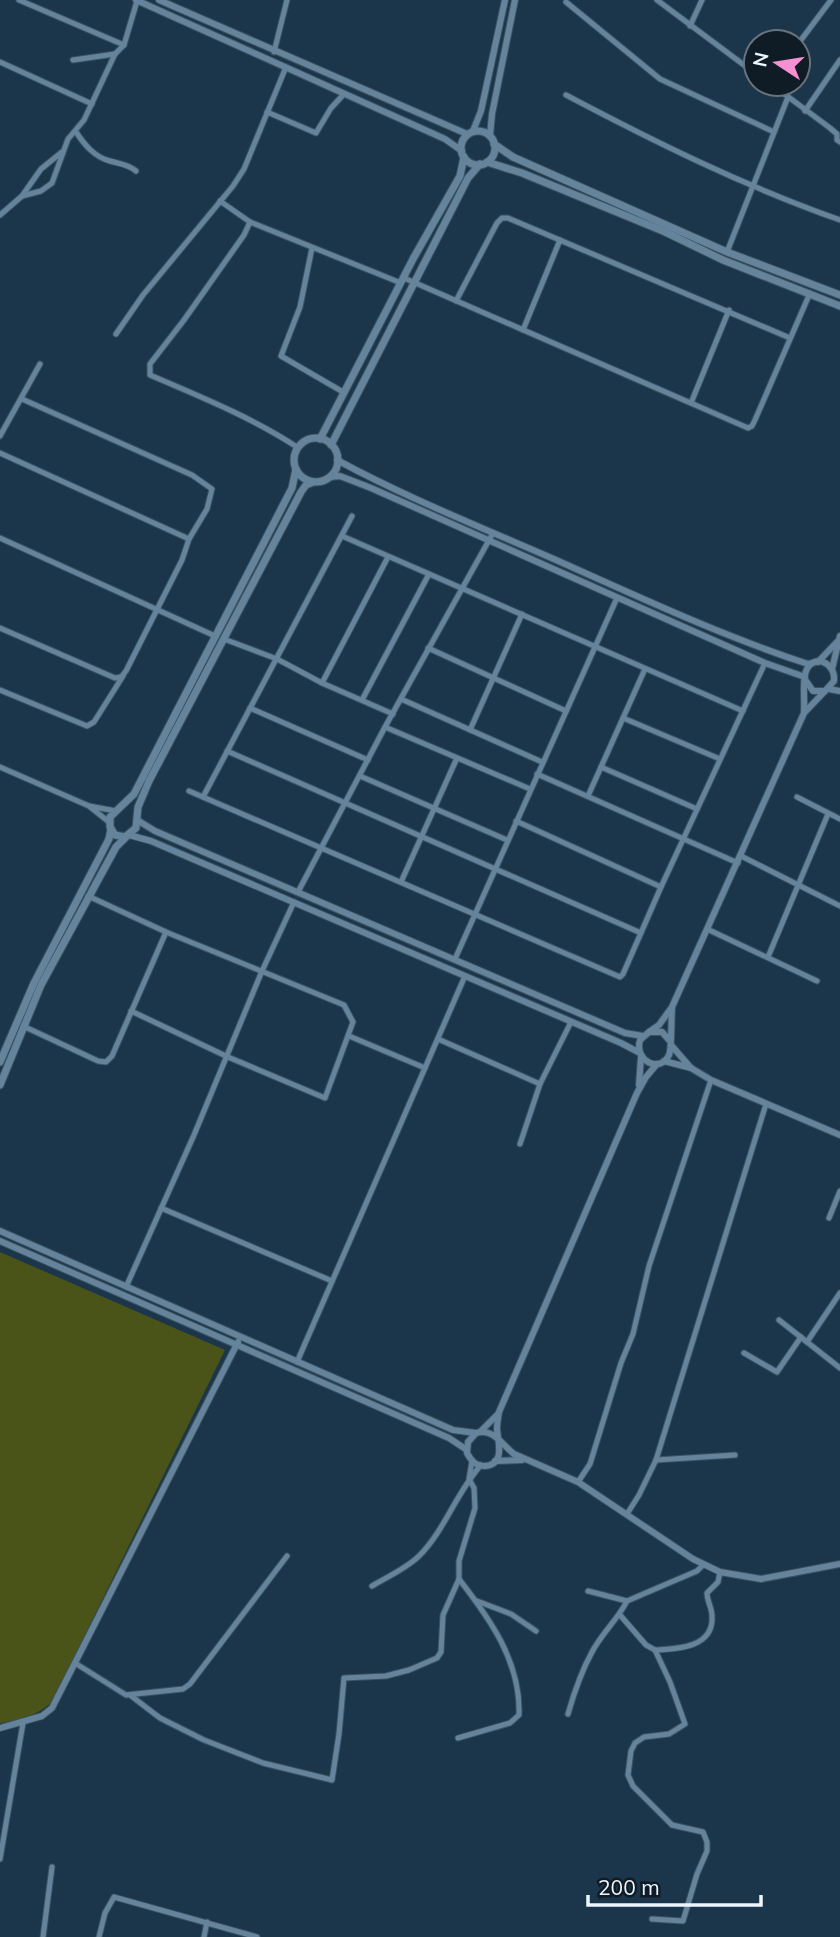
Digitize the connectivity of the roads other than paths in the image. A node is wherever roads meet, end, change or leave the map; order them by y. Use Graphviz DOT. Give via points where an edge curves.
graph roads {
  1 [pos="19,0"];
  2 [pos="136,0"];
  3 [pos="159,0"];
  4 [pos="287,0"];
  5 [pos="505,0"];
  6 [pos="515,0"];
  7 [pos="657,0"];
  8 [pos="702,0"];
  9 [pos="831,0"];
  10 [pos="566,2"];
  11 [pos="690,26"];
  12 [pos="810,28"];
  13 [pos="124,45"];
  14 [pos="274,52"];
  15 [pos="115,54"];
  16 [pos="73,60"];
  17 [pos="840,60"];
  18 [pos="0,62"];
  19 [pos="742,64"];
  20 [pos="286,67"];
  21 [pos="344,94"];
  22 [pos="566,95"];
  23 [pos="788,98"];
  24 [pos="789,98"];
  25 [pos="92,104"];
  26 [pos="805,111"];
  27 [pos="267,112"];
  28 [pos="76,132"];
  29 [pos="774,132"];
  30 [pos="470,133"];
  31 [pos="490,135"];
  32 [pos="840,142"];
  33 [pos="495,144"];
  34 [pos="62,152"];
  35 [pos="463,154"];
  36 [pos="484,163"];
  37 [pos="136,171"];
  38 [pos="752,187"];
  39 [pos="22,196"];
  40 [pos="220,201"];
  41 [pos="0,215"];
  42 [pos="840,220"];
  43 [pos="250,222"];
  44 [pos="560,240"];
  45 [pos="312,248"];
  46 [pos="727,252"];
  47 [pos="403,280"];
  48 [pos="414,283"];
  49 [pos="810,293"];
  50 [pos="840,295"];
  51 [pos="456,301"];
  52 [pos="840,306"];
  53 [pos="729,310"];
  54 [pos="523,330"];
  55 [pos="116,334"];
  56 [pos="790,338"];
  57 [pos="40,364"];
  58 [pos="342,392"];
  59 [pos="22,399"];
  60 [pos="691,403"];
  61 [pos="0,436"];
  62 [pos="320,439"];
  63 [pos="331,445"];
  64 [pos="297,447"];
  65 [pos="0,453"];
  66 [pos="337,460"];
  67 [pos="296,469"];
  68 [pos="330,477"];
  69 [pos="313,482"];
  70 [pos="352,516"];
  71 [pos="493,533"];
  72 [pos="342,536"];
  73 [pos="0,538"];
  74 [pos="189,540"];
  75 [pos="488,541"];
  76 [pos="388,557"];
  77 [pos="429,574"];
  78 [pos="461,588"];
  79 [pos="617,598"];
  80 [pos="157,608"];
  81 [pos="522,614"];
  82 [pos="0,628"];
  83 [pos="220,637"];
  84 [pos="839,638"];
  85 [pos="594,646"];
  86 [pos="428,648"];
  87 [pos="277,659"];
  88 [pos="765,663"];
  89 [pos="816,663"];
  90 [pos="645,669"];
  91 [pos="126,671"];
  92 [pos="836,673"];
  93 [pos="493,678"];
  94 [pos="805,679"];
  95 [pos="322,683"];
  96 [pos="0,690"];
  97 [pos="827,690"];
  98 [pos="840,691"];
  99 [pos="401,699"];
  100 [pos="362,700"];
  101 [pos="250,708"];
  102 [pos="566,711"];
  103 [pos="743,711"];
  104 [pos="804,713"];
  105 [pos="393,714"];
  106 [pos="623,718"];
  107 [pos="385,727"];
  108 [pos="470,730"];
  109 [pos="227,751"];
  110 [pos="457,758"];
  111 [pos="720,759"];
  112 [pos="368,760"];
  113 [pos="542,762"];
  114 [pos="601,766"];
  115 [pos="0,767"];
  116 [pos="537,774"];
  117 [pos="360,776"];
  118 [pos="530,789"];
  119 [pos="189,791"];
  120 [pos="588,796"];
  121 [pos="203,797"];
  122 [pos="797,797"];
  123 [pos="345,804"];
  124 [pos="89,806"];
  125 [pos="434,808"];
  126 [pos="697,809"];
  127 [pos="118,810"];
  128 [pos="828,814"];
  129 [pos="136,819"];
  130 [pos="840,819"];
  131 [pos="516,821"];
  132 [pos="110,826"];
  133 [pos="128,836"];
  134 [pos="421,837"];
  135 [pos="683,839"];
  136 [pos="508,840"];
  137 [pos="323,848"];
  138 [pos="739,859"];
  139 [pos="495,867"];
  140 [pos="401,882"];
  141 [pos="798,885"];
  142 [pos="661,887"];
  143 [pos="298,892"];
  144 [pos="88,896"];
  145 [pos="294,902"];
  146 [pos="840,906"];
  147 [pos="474,914"];
  148 [pos="707,929"];
  149 [pos="166,932"];
  150 [pos="641,933"];
  151 [pos="768,957"];
  152 [pos="455,959"];
  153 [pos="262,971"];
  154 [pos="465,976"];
  155 [pos="817,981"];
  156 [pos="672,1007"];
  157 [pos="131,1011"];
  158 [pos="570,1021"];
  159 [pos="23,1026"];
  160 [pos="646,1034"];
  161 [pos="349,1036"];
  162 [pos="438,1039"];
  163 [pos="671,1043"];
  164 [pos="640,1055"];
  165 [pos="228,1057"];
  166 [pos="0,1062"];
  167 [pos="660,1062"];
  168 [pos="425,1068"];
  169 [pos="691,1068"];
  170 [pos="711,1080"];
  171 [pos="540,1084"];
  172 [pos="0,1085"];
  173 [pos="637,1094"];
  174 [pos="766,1104"];
  175 [pos="840,1135"];
  176 [pos="520,1144"];
  177 [pos="840,1191"];
  178 [pos="161,1208"];
  179 [pos="829,1218"];
  180 [pos="0,1231"];
  181 [pos="0,1241"];
  182 [pos="332,1281"];
  183 [pos="126,1287"];
  184 [pos="840,1293"];
  185 [pos="779,1320"];
  186 [pos="241,1337"];
  187 [pos="801,1337"];
  188 [pos="807,1342"];
  189 [pos="237,1344"];
  190 [pos="744,1353"];
  191 [pos="297,1362"];
  192 [pos="840,1368"];
  193 [pos="499,1412"];
  194 [pos="478,1433"];
  195 [pos="500,1441"];
  196 [pos="467,1450"];
  197 [pos="735,1455"];
  198 [pos="656,1460"];
  199 [pos="472,1461"];
  200 [pos="495,1461"];
  201 [pos="531,1461"];
  202 [pos="481,1465"];
  203 [pos="469,1479"];
  204 [pos="578,1482"];
  205 [pos="627,1514"];
  206 [pos="288,1556"];
  207 [pos="840,1564"];
  208 [pos="703,1565"];
  209 [pos="720,1572"];
  210 [pos="459,1579"];
  211 [pos="372,1586"];
  212 [pos="588,1591"];
  213 [pos="475,1600"];
  214 [pos="627,1601"];
  215 [pos="620,1615"];
  216 [pos="536,1631"];
  217 [pos="655,1650"];
  218 [pos="75,1663"];
  219 [pos="130,1695"];
  220 [pos="568,1714"];
  221 [pos="23,1723"];
  222 [pos="0,1728"];
  223 [pos="458,1738"];
  224 [pos="0,1858"];
  225 [pos="52,1867"];
  226 [pos="652,1919"];
  227 [pos="207,1922"];
  228 [pos="43,1937"];
  229 [pos="99,1937"];
  230 [pos="204,1937"];
  231 [pos="257,1937"];
  1 -- 13 [label="street"];
  2 -- 13 [label="street"];
  2 -- 20 [label="street"];
  3 -- 14 [label="street"];
  4 -- 14 [label="street"];
  5 -- 30 [label="street" via="481,111"];
  6 -- 31 [label="street"];
  7 -- 11 [label="street"];
  8 -- 11 [label="street"];
  9 -- 12 [label="street"];
  10 -- 29 [label="street" via="660,79"];
  11 -- 19 [label="street"];
  13 -- 15 [label="street"];
  14 -- 30 [label="street"];
  15 -- 16 [label="street"];
  15 -- 25 [label="street"];
  17 -- 26 [label="street"];
  18 -- 25 [label="street"];
  20 -- 21 [label="street"];
  20 -- 27 [label="street"];
  21 -- 27 [label="street" via="316,134"];
  21 -- 35 [label="street" via="445,139"];
  22 -- 38 [label="street"];
  23 -- 29 [label="street"];
  24 -- 26 [label="street"];
  25 -- 28 [label="street"];
  26 -- 32 [label="street" via="837,134"];
  27 -- 40 [label="street" via="244,169"];
  28 -- 34 [label="street"];
  28 -- 37 [label="street" via="101,158"];
  29 -- 38 [label="street"];
  30 -- 31 [label="main road"];
  30 -- 35 [label="main road" via="462,142"];
  31 -- 33 [label="main road"];
  33 -- 36 [label="main road" via="494,154"];
  33 -- 46 [label="main road" via="513,157"];
  34 -- 39 [label="street" via="41,169"];
  34 -- 39 [label="street" via="52,183"];
  35 -- 36 [label="main road" via="471,163"];
  35 -- 47 [label="main road" via="460,176"];
  36 -- 48 [label="main road" via="468,178"];
  36 -- 49 [label="main road" via="522,173"];
  38 -- 42 [label="street"];
  38 -- 46 [label="street"];
  39 -- 41 [label="street"];
  40 -- 43 [label="street"];
  40 -- 55 [label="street"];
  43 -- 45 [label="street"];
  43 -- 64 [label="street" via="150,364 150,375 237,412"];
  44 -- 51 [label="street" via="502,218"];
  44 -- 53 [label="street"];
  44 -- 54 [label="street"];
  45 -- 47 [label="street"];
  45 -- 58 [label="street" via="300,307 281,356"];
  46 -- 50 [label="main road"];
  47 -- 48 [label="street"];
  47 -- 58 [label="main road"];
  48 -- 51 [label="street"];
  48 -- 63 [label="main road"];
  49 -- 52 [label="main road"];
  49 -- 56 [label="street"];
  51 -- 54 [label="street"];
  53 -- 56 [label="street"];
  53 -- 60 [label="street"];
  54 -- 60 [label="street"];
  56 -- 60 [label="street" via="752,426 741,426"];
  57 -- 59 [label="street"];
  58 -- 62 [label="main road"];
  59 -- 61 [label="street"];
  59 -- 74 [label="street" via="192,475 212,489 207,509"];
  62 -- 63 [label="main road"];
  62 -- 64 [label="main road"];
  63 -- 66 [label="main road"];
  64 -- 67 [label="main road"];
  65 -- 74 [label="street"];
  66 -- 68 [label="main road"];
  66 -- 71 [label="street"];
  67 -- 69 [label="main road"];
  67 -- 83 [label="main road" via="292,488"];
  68 -- 69 [label="main road"];
  68 -- 75 [label="street" via="340,476 371,488"];
  69 -- 83 [label="main road" via="301,492"];
  70 -- 72 [label="street"];
  71 -- 75 [label="street"];
  71 -- 89 [label="street" via="764,649"];
  72 -- 76 [label="street"];
  72 -- 87 [label="street"];
  73 -- 80 [label="street"];
  74 -- 80 [label="street"];
  75 -- 78 [label="street"];
  75 -- 79 [label="street"];
  76 -- 77 [label="street"];
  76 -- 95 [label="street"];
  77 -- 78 [label="street"];
  77 -- 100 [label="street"];
  78 -- 81 [label="street"];
  78 -- 86 [label="street"];
  79 -- 85 [label="street"];
  79 -- 88 [label="street"];
  80 -- 83 [label="street"];
  80 -- 91 [label="street"];
  81 -- 85 [label="street"];
  81 -- 93 [label="street"];
  82 -- 91 [label="street" via="115,678"];
  83 -- 87 [label="street"];
  83 -- 127 [label="main road" via="134,794"];
  83 -- 129 [label="main road" via="149,781"];
  84 -- 89 [label="street"];
  84 -- 92 [label="street"];
  85 -- 90 [label="street"];
  85 -- 102 [label="street"];
  86 -- 93 [label="street"];
  86 -- 99 [label="street"];
  87 -- 95 [label="street"];
  87 -- 101 [label="street"];
  88 -- 94 [label="street"];
  88 -- 103 [label="street"];
  89 -- 92 [label="street" via="826,663"];
  89 -- 94 [label="street" via="807,669"];
  90 -- 103 [label="street"];
  90 -- 106 [label="street"];
  91 -- 96 [label="street" via="87,726"];
  92 -- 97 [label="street"];
  93 -- 102 [label="street"];
  93 -- 108 [label="street"];
  94 -- 97 [label="street" via="813,691"];
  94 -- 104 [label="street"];
  95 -- 100 [label="street"];
  97 -- 98 [label="street"];
  97 -- 104 [label="street"];
  99 -- 105 [label="street"];
  99 -- 108 [label="street"];
  100 -- 105 [label="street"];
  101 -- 109 [label="street"];
  101 -- 112 [label="street"];
  102 -- 113 [label="street"];
  103 -- 111 [label="street"];
  104 -- 138 [label="street"];
  105 -- 107 [label="street"];
  106 -- 111 [label="street"];
  106 -- 114 [label="street"];
  107 -- 110 [label="street"];
  107 -- 112 [label="street"];
  108 -- 113 [label="street"];
  109 -- 121 [label="street"];
  109 -- 123 [label="street"];
  110 -- 118 [label="street"];
  110 -- 125 [label="street"];
  111 -- 126 [label="street"];
  112 -- 117 [label="street"];
  113 -- 116 [label="street"];
  114 -- 120 [label="street"];
  114 -- 126 [label="street"];
  115 -- 124 [label="street"];
  116 -- 118 [label="street"];
  116 -- 120 [label="street"];
  117 -- 123 [label="street"];
  117 -- 125 [label="street"];
  118 -- 131 [label="street"];
  119 -- 121 [label="street"];
  120 -- 135 [label="street"];
  121 -- 137 [label="street"];
  122 -- 128 [label="street"];
  123 -- 134 [label="street"];
  123 -- 137 [label="street"];
  124 -- 127 [label="street"];
  124 -- 132 [label="street"];
  125 -- 134 [label="street"];
  125 -- 136 [label="street"];
  126 -- 135 [label="street"];
  127 -- 129 [label="main road" via="129,810"];
  127 -- 132 [label="main road"];
  128 -- 130 [label="street"];
  128 -- 141 [label="street"];
  129 -- 133 [label="main road" via="136,828"];
  129 -- 143 [label="street"];
  131 -- 136 [label="street"];
  131 -- 142 [label="street"];
  132 -- 133 [label="main road" via="120,836"];
  132 -- 166 [label="main road" via="109,839 34,983"];
  133 -- 144 [label="main road" via="116,847"];
  133 -- 145 [label="street" via="151,841"];
  134 -- 139 [label="street"];
  134 -- 140 [label="street"];
  135 -- 138 [label="street"];
  135 -- 142 [label="street"];
  136 -- 139 [label="street"];
  137 -- 140 [label="street"];
  137 -- 143 [label="street"];
  138 -- 141 [label="street"];
  138 -- 148 [label="street"];
  139 -- 147 [label="street"];
  139 -- 150 [label="street"];
  140 -- 147 [label="street"];
  141 -- 146 [label="street"];
  141 -- 151 [label="street"];
  142 -- 150 [label="street"];
  143 -- 152 [label="street"];
  144 -- 149 [label="street"];
  144 -- 159 [label="main road"];
  145 -- 153 [label="street"];
  145 -- 154 [label="street"];
  147 -- 150 [label="street" via="620,977"];
  147 -- 152 [label="street"];
  148 -- 151 [label="street"];
  148 -- 156 [label="street"];
  149 -- 153 [label="street"];
  149 -- 157 [label="street"];
  151 -- 155 [label="street"];
  152 -- 160 [label="street" via="625,1033"];
  153 -- 161 [label="street" via="344,1005 353,1022"];
  153 -- 165 [label="street"];
  154 -- 158 [label="street"];
  154 -- 162 [label="street"];
  156 -- 160 [label="street" via="659,1026"];
  156 -- 163 [label="street"];
  157 -- 159 [label="street" via="106,1062"];
  157 -- 165 [label="street"];
  158 -- 164 [label="street"];
  158 -- 171 [label="street"];
  159 -- 172 [label="main road"];
  160 -- 163 [label="street" via="662,1032"];
  160 -- 164 [label="street" via="639,1044"];
  161 -- 165 [label="street" via="325,1098"];
  161 -- 168 [label="street"];
  162 -- 168 [label="street"];
  162 -- 171 [label="street"];
  163 -- 167 [label="street" via="670,1053"];
  163 -- 169 [label="street"];
  164 -- 167 [label="street" via="646,1062"];
  164 -- 173 [label="street"];
  165 -- 178 [label="street"];
  167 -- 169 [label="street"];
  167 -- 173 [label="street"];
  168 -- 182 [label="street"];
  169 -- 170 [label="street"];
  170 -- 174 [label="street"];
  170 -- 204 [label="street" via="590,1464"];
  171 -- 176 [label="street"];
  173 -- 193 [label="street"];
  174 -- 175 [label="street"];
  174 -- 198 [label="street"];
  177 -- 179 [label="street"];
  178 -- 182 [label="street"];
  178 -- 183 [label="street"];
  180 -- 183 [label="street"];
  181 -- 189 [label="street"];
  182 -- 191 [label="street"];
  183 -- 186 [label="street"];
  184 -- 188 [label="street"];
  185 -- 187 [label="street"];
  186 -- 189 [label="street"];
  186 -- 191 [label="street"];
  187 -- 188 [label="street"];
  187 -- 190 [label="street" via="777,1372"];
  188 -- 192 [label="street"];
  189 -- 196 [label="street"];
  189 -- 218 [label="street"];
  191 -- 194 [label="street" via="453,1430"];
  193 -- 194 [label="street"];
  193 -- 195 [label="street"];
  194 -- 195 [label="street" via="490,1433"];
  194 -- 196 [label="street"];
  195 -- 200 [label="street"];
  195 -- 201 [label="street"];
  196 -- 199 [label="street"];
  197 -- 198 [label="street"];
  198 -- 205 [label="street"];
  199 -- 202 [label="street"];
  199 -- 203 [label="street"];
  200 -- 201 [label="street"];
  200 -- 202 [label="street"];
  201 -- 204 [label="street"];
  202 -- 203 [label="street"];
  203 -- 210 [label="street" via="475,1508 458,1567"];
  203 -- 211 [label="street" via="418,1558"];
  204 -- 205 [label="street"];
  205 -- 208 [label="street"];
  206 -- 219 [label="street" via="190,1684 183,1689"];
  207 -- 209 [label="street" via="761,1579"];
  208 -- 209 [label="street"];
  208 -- 214 [label="street"];
  209 -- 217 [label="street" via="718,1582 707,1593 712,1617 709,1632 692,1647"];
  210 -- 213 [label="street"];
  210 -- 219 [label="street" via="443,1615 438,1658 386,1676 344,1678 332,1780 262,1763 204,1741 160,1718"];
  212 -- 214 [label="street"];
  213 -- 216 [label="street" via="511,1614"];
  213 -- 223 [label="street" via="513,1668 519,1714 501,1727"];
  214 -- 215 [label="street"];
  215 -- 217 [label="street"];
  215 -- 220 [label="street" via="593,1650"];
  217 -- 226 [label="street" via="685,1724 669,1734 635,1743 628,1775 633,1786 672,1825 703,1832 707,1851 683,1921"];
  218 -- 219 [label="street"];
  218 -- 221 [label="street" via="52,1708"];
  221 -- 222 [label="street"];
  221 -- 224 [label="street"];
  225 -- 228 [label="street"];
  227 -- 229 [label="street" via="114,1897"];
  227 -- 230 [label="street"];
  227 -- 231 [label="street"];
}
